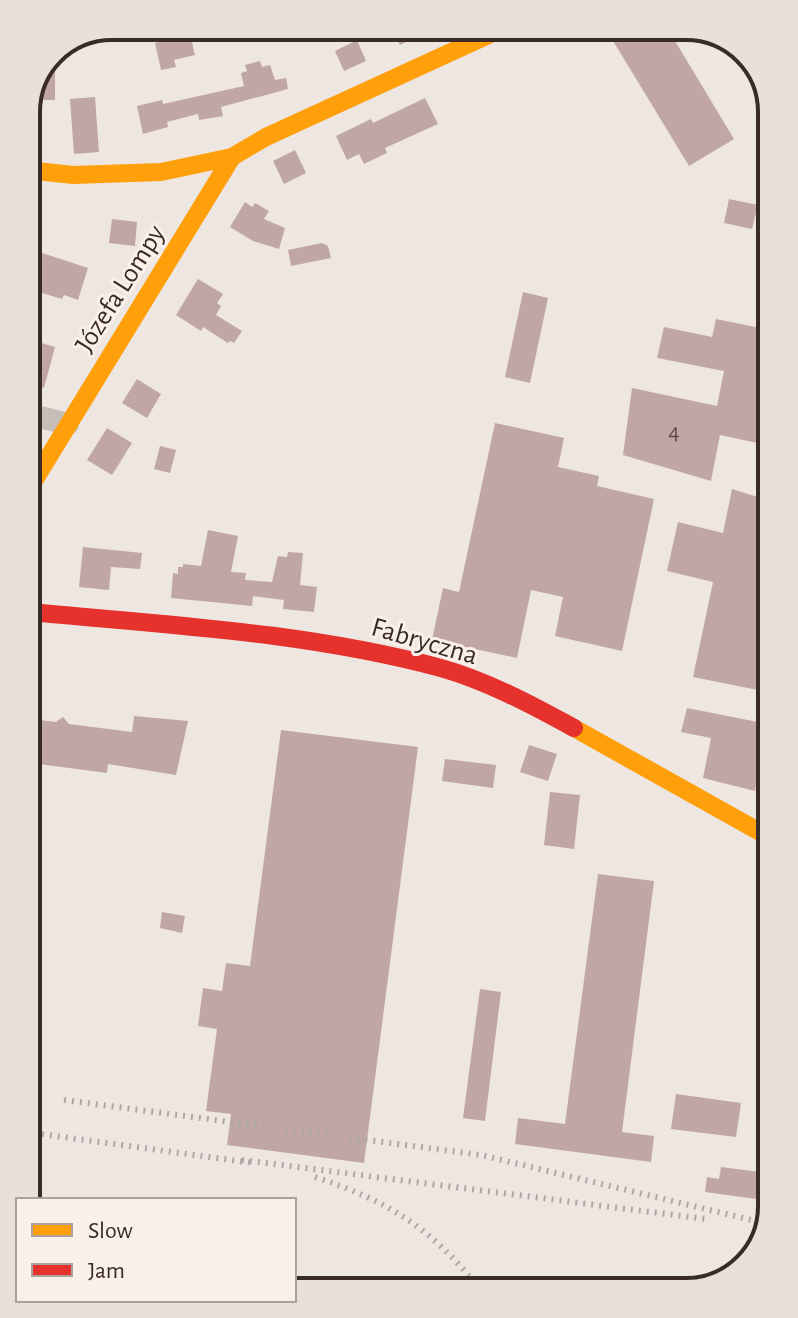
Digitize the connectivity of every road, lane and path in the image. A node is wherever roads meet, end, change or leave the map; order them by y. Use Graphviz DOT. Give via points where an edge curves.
graph roads {
  1 [pos="477,40"];
  2 [pos="232,157"];
  3 [pos="40,171"];
  4 [pos="40,417"];
  5 [pos="68,424"];
  6 [pos="40,471"];
  7 [pos="40,613"];
  8 [pos="758,831"];
  1 -- 2 [label="street"];
  2 -- 3 [label="street" via="161,172"];
  2 -- 5 [label="street, Józefa Lompy"];
  4 -- 5 [label="street"];
  5 -- 6 [label="street, Józefa Lompy"];
  7 -- 8 [label="street, Fabryczna" via="256,633 443,669 529,703"];
}
